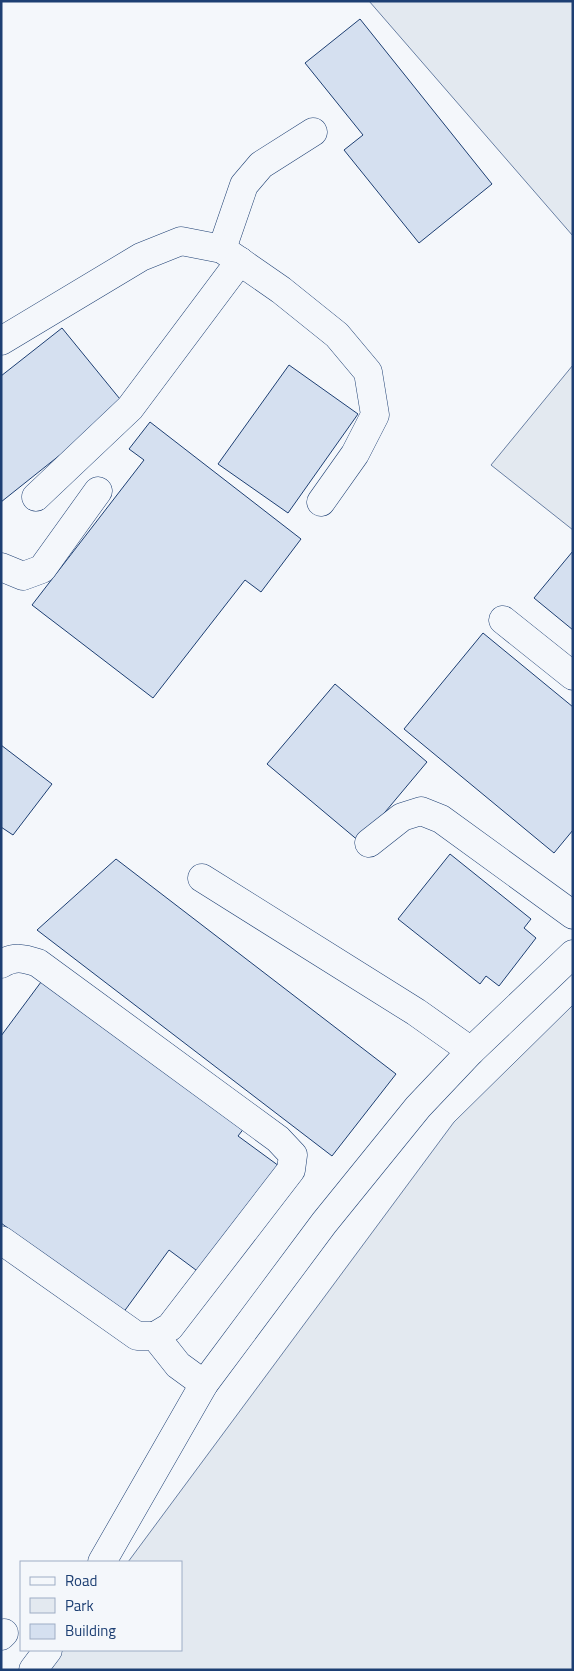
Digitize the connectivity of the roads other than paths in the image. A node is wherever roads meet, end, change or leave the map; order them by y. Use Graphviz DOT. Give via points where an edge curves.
graph roads {
  1 [pos="313,132"];
  2 [pos="231,255"];
  3 [pos="1,341"];
  4 [pos="98,491"];
  5 [pos="36,498"];
  6 [pos="320,502"];
  7 [pos="1,567"];
  8 [pos="503,620"];
  9 [pos="573,676"];
  10 [pos="369,842"];
  11 [pos="202,878"];
  12 [pos="573,915"];
  13 [pos="573,954"];
  14 [pos="1,964"];
  15 [pos="471,1051"];
  16 [pos="1,1240"];
  17 [pos="155,1336"];
  18 [pos="204,1384"];
  19 [pos="103,1561"];
  20 [pos="47,1651"];
  21 [pos="33,1670"];
  1 -- 2 [label="lane" via="261,165 244,185"];
  2 -- 3 [label="lane" via="181,241 141,257"];
  2 -- 5 [label="lane" via="130,408"];
  2 -- 6 [label="lane" via="337,335 368,372 375,415 355,454"];
  4 -- 7 [label="lane" via="42,569 23,576"];
  8 -- 9 [label="lane"];
  10 -- 12 [label="lane" via="402,817 421,811 441,819"];
  11 -- 15 [label="lane" via="416,1012"];
  13 -- 15 [label="lane"];
  14 -- 17 [label="lane" via="23,957 38,963 278,1139 293,1155 291,1170 279,1186 170,1327"];
  15 -- 18 [label="lane" via="418,1107 324,1223"];
  16 -- 17 [label="lane" via="136,1336"];
  17 -- 18 [label="lane" via="178,1365"];
  18 -- 19 [label="lane"];
  20 -- 21 [label="lane"];
}
